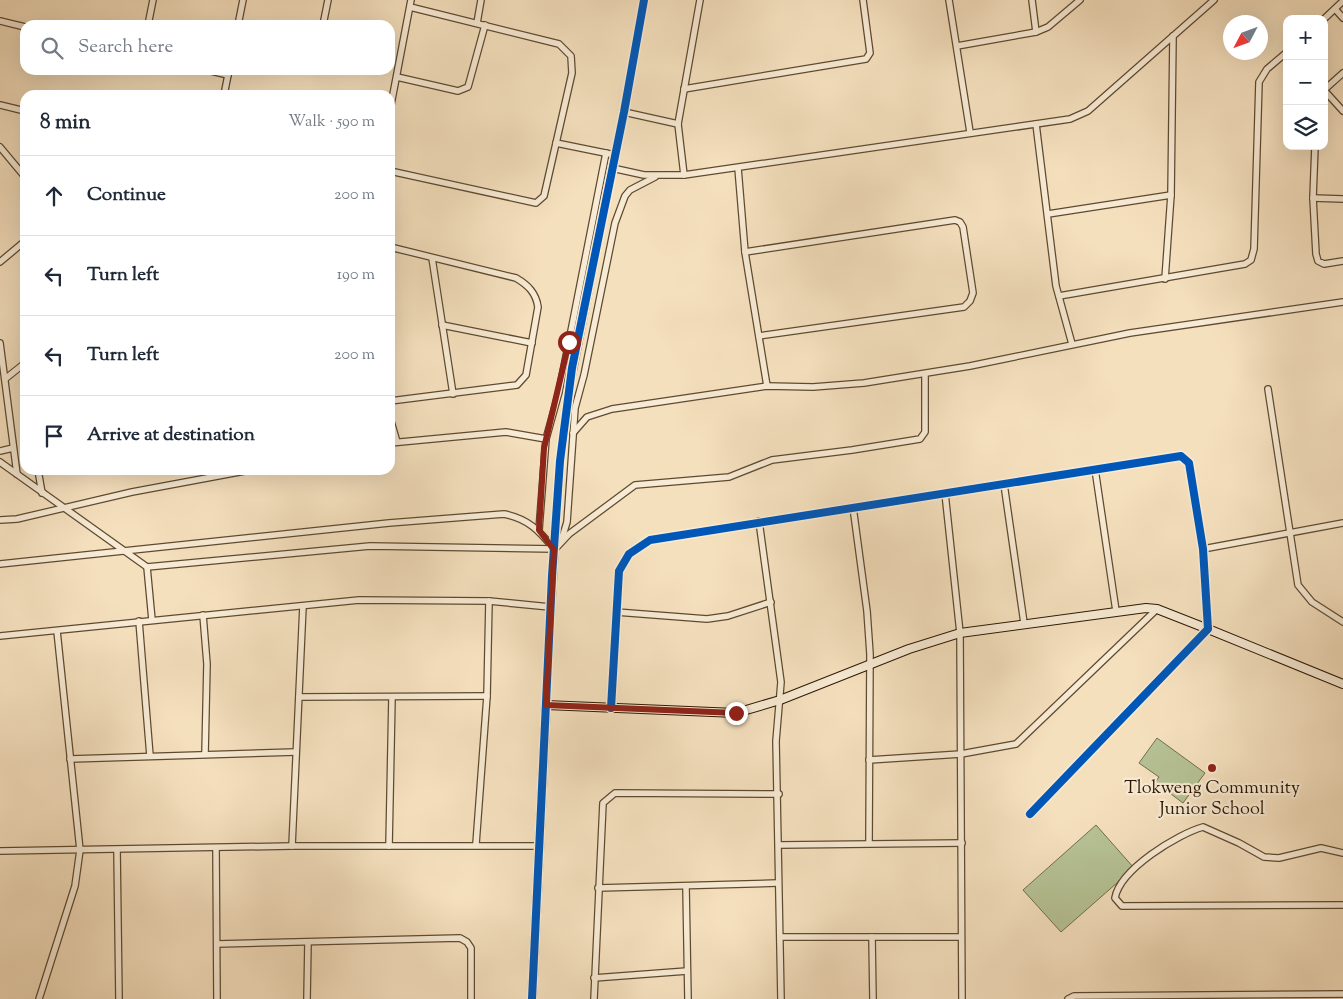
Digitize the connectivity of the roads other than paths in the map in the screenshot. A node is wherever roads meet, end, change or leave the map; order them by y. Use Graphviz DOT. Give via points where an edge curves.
graph roads {
  1 [pos="153,0"];
  2 [pos="243,0"];
  3 [pos="328,0"];
  4 [pos="412,0"];
  5 [pos="481,0"];
  6 [pos="644,0"];
  7 [pos="700,0"];
  8 [pos="863,0"];
  9 [pos="949,0"];
  10 [pos="1032,0"];
  11 [pos="1080,0"];
  12 [pos="1214,0"];
  13 [pos="1343,1"];
  14 [pos="410,7"];
  15 [pos="1334,9"];
  16 [pos="1328,15"];
  17 [pos="1343,18"];
  18 [pos="149,20"];
  19 [pos="239,20"];
  20 [pos="325,20"];
  21 [pos="0,21"];
  22 [pos="477,23"];
  23 [pos="20,26"];
  24 [pos="485,26"];
  25 [pos="1036,32"];
  26 [pos="1174,36"];
  27 [pos="957,46"];
  28 [pos="1283,55"];
  29 [pos="1343,73"];
  30 [pos="227,75"];
  31 [pos="397,77"];
  32 [pos="225,90"];
  33 [pos="394,90"];
  34 [pos="684,90"];
  35 [pos="0,105"];
  36 [pos="20,109"];
  37 [pos="1343,111"];
  38 [pos="624,112"];
  39 [pos="678,124"];
  40 [pos="1036,124"];
  41 [pos="970,132"];
  42 [pos="556,143"];
  43 [pos="0,147"];
  44 [pos="1315,150"];
  45 [pos="606,154"];
  46 [pos="615,156"];
  47 [pos="612,168"];
  48 [pos="738,168"];
  49 [pos="20,171"];
  50 [pos="395,172"];
  51 [pos="684,175"];
  52 [pos="657,176"];
  53 [pos="1171,195"];
  54 [pos="1312,198"];
  55 [pos="1343,198"];
  56 [pos="1048,214"];
  57 [pos="20,245"];
  58 [pos="395,248"];
  59 [pos="745,252"];
  60 [pos="432,258"];
  61 [pos="1343,261"];
  62 [pos="0,262"];
  63 [pos="1165,279"];
  64 [pos="1058,296"];
  65 [pos="1343,302"];
  66 [pos="442,325"];
  67 [pos="759,336"];
  68 [pos="0,343"];
  69 [pos="532,343"];
  70 [pos="1072,344"];
  71 [pos="20,367"];
  72 [pos="925,374"];
  73 [pos="5,379"];
  74 [pos="767,386"];
  75 [pos="1268,389"];
  76 [pos="453,394"];
  77 [pos="395,400"];
  78 [pos="573,433"];
  79 [pos="395,435"];
  80 [pos="546,439"];
  81 [pos="397,442"];
  82 [pos="13,448"];
  83 [pos="0,451"];
  84 [pos="0,462"];
  85 [pos="1095,470"];
  86 [pos="17,474"];
  87 [pos="39,475"];
  88 [pos="225,475"];
  89 [pos="1004,484"];
  90 [pos="42,493"];
  91 [pos="945,493"];
  92 [pos="853,507"];
  93 [pos="62,508"];
  94 [pos="0,520"];
  95 [pos="759,521"];
  96 [pos="1343,523"];
  97 [pos="539,530"];
  98 [pos="1291,532"];
  99 [pos="555,547"];
  100 [pos="1203,549"];
  101 [pos="127,552"];
  102 [pos="0,564"];
  103 [pos="147,567"];
  104 [pos="488,601"];
  105 [pos="771,602"];
  106 [pos="303,606"];
  107 [pos="550,607"];
  108 [pos="1157,609"];
  109 [pos="1116,611"];
  110 [pos="616,612"];
  111 [pos="203,615"];
  112 [pos="152,620"];
  113 [pos="139,621"];
  114 [pos="1343,622"];
  115 [pos="1024,624"];
  116 [pos="1208,629"];
  117 [pos="57,631"];
  118 [pos="960,633"];
  119 [pos="0,636"];
  120 [pos="869,665"];
  121 [pos="1343,684"];
  122 [pos="486,696"];
  123 [pos="299,697"];
  124 [pos="392,697"];
  125 [pos="780,700"];
  126 [pos="546,705"];
  127 [pos="611,708"];
  128 [pos="296,752"];
  129 [pos="205,754"];
  130 [pos="961,754"];
  131 [pos="150,756"];
  132 [pos="70,759"];
  133 [pos="869,760"];
  134 [pos="779,794"];
  135 [pos="1030,814"];
  136 [pos="869,843"];
  137 [pos="962,843"];
  138 [pos="476,844"];
  139 [pos="780,845"];
  140 [pos="292,846"];
  141 [pos="389,846"];
  142 [pos="540,846"];
  143 [pos="216,848"];
  144 [pos="80,850"];
  145 [pos="117,850"];
  146 [pos="0,851"];
  147 [pos="1343,853"];
  148 [pos="778,883"];
  149 [pos="686,887"];
  150 [pos="598,888"];
  151 [pos="1343,905"];
  152 [pos="780,937"];
  153 [pos="872,937"];
  154 [pos="961,937"];
  155 [pos="308,942"];
  156 [pos="216,944"];
  157 [pos="687,971"];
  158 [pos="594,978"];
  159 [pos="1343,994"];
  160 [pos="1153,996"];
  161 [pos="1226,997"];
  162 [pos="1318,997"];
  163 [pos="39,999"];
  164 [pos="119,999"];
  165 [pos="217,999"];
  166 [pos="307,999"];
  167 [pos="471,999"];
  168 [pos="532,999"];
  169 [pos="594,999"];
  170 [pos="688,999"];
  171 [pos="781,999"];
  172 [pos="873,999"];
  173 [pos="962,999"];
  174 [pos="1068,999"];
  1 -- 18 [label="street"];
  2 -- 19 [label="street"];
  3 -- 20 [label="street"];
  4 -- 14 [label="street"];
  5 -- 22 [label="street"];
  6 -- 38 [label="street"];
  7 -- 34 [label="street"];
  8 -- 34 [label="street" via="870,53 866,59"];
  9 -- 27 [label="street"];
  10 -- 25 [label="street"];
  11 -- 25 [label="street" via="1048,27"];
  12 -- 26 [label="street"];
  13 -- 15 [label="street"];
  14 -- 22 [label="street"];
  14 -- 31 [label="street"];
  15 -- 16 [label="street"];
  15 -- 17 [label="street"];
  21 -- 23 [label="street"];
  22 -- 24 [label="street"];
  24 -- 31 [label="street" via="466,89 458,91"];
  24 -- 42 [label="street" via="559,44 571,56 572,73"];
  25 -- 27 [label="street"];
  26 -- 40 [label="street" via="1088,111"];
  26 -- 53 [label="street"];
  27 -- 41 [label="street"];
  28 -- 63 [label="street" via="1267,69 1259,82 1252,258 1245,264"];
  29 -- 37 [label="street" via="1324,90"];
  30 -- 32 [label="street"];
  31 -- 33 [label="street"];
  34 -- 39 [label="street"];
  35 -- 36 [label="street"];
  38 -- 39 [label="street"];
  38 -- 46 [label="street"];
  39 -- 51 [label="street"];
  40 -- 41 [label="street"];
  40 -- 56 [label="street"];
  41 -- 48 [label="street"];
  42 -- 45 [label="street"];
  42 -- 50 [label="street" via="544,196 533,204"];
  43 -- 49 [label="street"];
  44 -- 54 [label="street"];
  45 -- 46 [label="street"];
  45 -- 80 [label="street" via="561,384"];
  46 -- 47 [label="street"];
  47 -- 52 [label="street"];
  47 -- 99 [label="street" via="566,407"];
  48 -- 51 [label="street"];
  48 -- 59 [label="street"];
  51 -- 52 [label="street"];
  52 -- 78 [label="street" via="630,190 621,202 575,408"];
  53 -- 56 [label="street"];
  53 -- 63 [label="street"];
  54 -- 55 [label="street"];
  54 -- 61 [label="street" via="1317,258 1324,264"];
  56 -- 64 [label="street"];
  57 -- 62 [label="street"];
  58 -- 60 [label="street"];
  59 -- 67 [label="street"];
  59 -- 67 [label="street" via="955,220 963,227 973,293 964,306"];
  60 -- 66 [label="street"];
  60 -- 69 [label="street" via="516,278 524,283 537,298"];
  63 -- 64 [label="street"];
  64 -- 70 [label="street"];
  65 -- 70 [label="street"];
  66 -- 69 [label="street"];
  66 -- 76 [label="street"];
  67 -- 74 [label="street"];
  68 -- 73 [label="street"];
  69 -- 76 [label="street" via="526,375 517,385"];
  70 -- 72 [label="street"];
  71 -- 73 [label="street"];
  72 -- 74 [label="street" via="813,387"];
  72 -- 99 [label="street" via="925,432 920,438 772,460 729,476 635,485"];
  73 -- 82 [label="street"];
  74 -- 78 [label="street" via="612,409 587,417"];
  75 -- 98 [label="street"];
  76 -- 77 [label="street"];
  78 -- 99 [label="street" via="567,522"];
  79 -- 81 [label="street"];
  80 -- 81 [label="street" via="506,432"];
  80 -- 97 [label="street"];
  82 -- 83 [label="street"];
  82 -- 86 [label="street"];
  84 -- 86 [label="street"];
  85 -- 89 [label="street"];
  85 -- 100 [label="street" via="1184,457 1189,463"];
  85 -- 109 [label="street"];
  86 -- 90 [label="street"];
  87 -- 90 [label="street"];
  88 -- 93 [label="street"];
  89 -- 91 [label="street"];
  89 -- 115 [label="street"];
  90 -- 93 [label="street"];
  91 -- 92 [label="street"];
  91 -- 118 [label="street"];
  92 -- 95 [label="street"];
  92 -- 120 [label="street" via="867,611"];
  93 -- 94 [label="street"];
  93 -- 101 [label="street"];
  95 -- 105 [label="street"];
  95 -- 110 [label="street" via="650,540 639,545 619,571"];
  96 -- 98 [label="street"];
  97 -- 99 [label="street"];
  97 -- 101 [label="street" via="519,517 504,514"];
  98 -- 100 [label="street"];
  98 -- 114 [label="street" via="1301,591 1317,606"];
  99 -- 103 [label="street" via="370,546"];
  99 -- 107 [label="street"];
  100 -- 116 [label="street"];
  101 -- 102 [label="street"];
  101 -- 103 [label="street"];
  103 -- 112 [label="street"];
  104 -- 106 [label="street" via="368,600"];
  104 -- 107 [label="street"];
  104 -- 122 [label="street"];
  105 -- 110 [label="street" via="707,619"];
  105 -- 125 [label="street" via="779,661"];
  106 -- 111 [label="street"];
  106 -- 123 [label="street"];
  107 -- 126 [label="street"];
  108 -- 109 [label="street"];
  108 -- 116 [label="street"];
  108 -- 130 [label="street" via="1022,740 1009,746"];
  109 -- 115 [label="street"];
  110 -- 127 [label="street"];
  111 -- 112 [label="street"];
  111 -- 129 [label="street"];
  112 -- 113 [label="street"];
  113 -- 117 [label="street"];
  113 -- 131 [label="street"];
  115 -- 118 [label="street"];
  116 -- 121 [label="street"];
  116 -- 135 [label="street"];
  117 -- 119 [label="street"];
  117 -- 132 [label="street"];
  118 -- 120 [label="street"];
  118 -- 130 [label="street"];
  120 -- 125 [label="street"];
  120 -- 133 [label="street"];
  122 -- 124 [label="street"];
  122 -- 138 [label="street"];
  123 -- 124 [label="street"];
  123 -- 128 [label="street"];
  124 -- 141 [label="street"];
  125 -- 127 [label="street" via="736,713"];
  125 -- 134 [label="street" via="776,741"];
  126 -- 127 [label="street"];
  126 -- 142 [label="street"];
  128 -- 129 [label="street"];
  128 -- 140 [label="street"];
  129 -- 131 [label="street"];
  130 -- 133 [label="street"];
  130 -- 137 [label="street"];
  131 -- 132 [label="street"];
  132 -- 144 [label="street"];
  133 -- 136 [label="street"];
  134 -- 139 [label="street"];
  134 -- 150 [label="street" via="611,795 603,804"];
  136 -- 137 [label="street"];
  136 -- 139 [label="street"];
  137 -- 154 [label="street"];
  138 -- 141 [label="street"];
  138 -- 142 [label="street"];
  139 -- 148 [label="street"];
  140 -- 141 [label="street"];
  140 -- 143 [label="street"];
  142 -- 168 [label="street"];
  143 -- 145 [label="street"];
  143 -- 156 [label="street"];
  144 -- 145 [label="street"];
  144 -- 146 [label="street"];
  144 -- 163 [label="street" via="77,878"];
  145 -- 164 [label="street"];
  147 -- 151 [label="street" via="1321,848 1279,858 1264,857 1204,827 1159,849 1132,872 1116,898 1122,906"];
  148 -- 149 [label="street"];
  148 -- 152 [label="street"];
  149 -- 150 [label="street"];
  149 -- 157 [label="street"];
  150 -- 158 [label="street"];
  152 -- 153 [label="street"];
  152 -- 171 [label="street"];
  153 -- 154 [label="street"];
  153 -- 172 [label="street"];
  154 -- 173 [label="street"];
  155 -- 156 [label="street"];
  155 -- 166 [label="street"];
  155 -- 167 [label="street" via="460,938 471,948"];
  156 -- 165 [label="street"];
  157 -- 158 [label="street"];
  157 -- 170 [label="street"];
  158 -- 169 [label="street"];
  159 -- 162 [label="street"];
  160 -- 161 [label="street"];
  160 -- 174 [label="street" via="1074,996"];
  161 -- 162 [label="street"];
}
